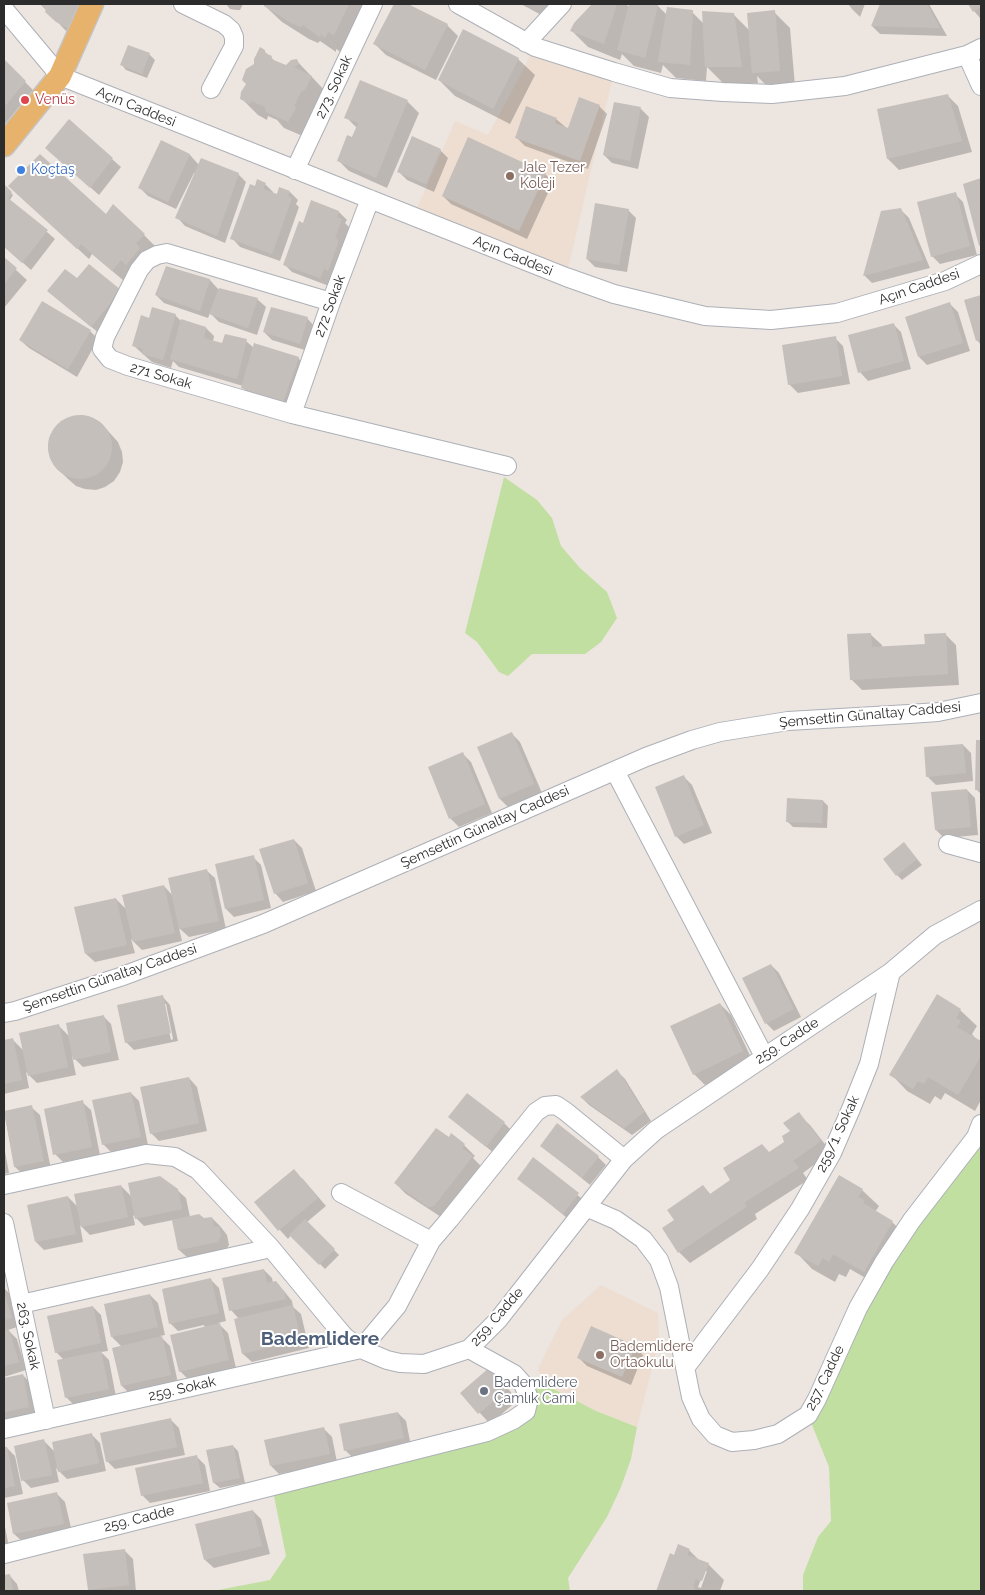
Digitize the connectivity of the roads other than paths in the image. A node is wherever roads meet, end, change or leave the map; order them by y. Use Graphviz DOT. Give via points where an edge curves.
graph roads {
  1 [pos="92,4"];
  2 [pos="183,4"];
  3 [pos="374,4"];
  4 [pos="458,4"];
  5 [pos="562,4"];
  6 [pos="4,9"];
  7 [pos="526,43"];
  8 [pos="974,52"];
  9 [pos="60,76"];
  10 [pos="981,86"];
  11 [pos="211,89"];
  12 [pos="4,146"];
  13 [pos="295,170"];
  14 [pos="370,199"];
  15 [pos="981,264"];
  16 [pos="331,302"];
  17 [pos="292,414"];
  18 [pos="507,466"];
  19 [pos="981,703"];
  20 [pos="614,771"];
  21 [pos="948,844"];
  22 [pos="981,853"];
  23 [pos="981,910"];
  24 [pos="891,972"];
  25 [pos="4,1013"];
  26 [pos="764,1056"];
  27 [pos="981,1124"];
  28 [pos="624,1159"];
  29 [pos="4,1185"];
  30 [pos="341,1193"];
  31 [pos="586,1207"];
  32 [pos="4,1223"];
  33 [pos="431,1241"];
  34 [pos="272,1248"];
  35 [pos="21,1304"];
  36 [pos="361,1349"];
  37 [pos="469,1349"];
  38 [pos="685,1368"];
  39 [pos="46,1420"];
  40 [pos="4,1429"];
  41 [pos="4,1554"];
  1 -- 9 [label="main road"];
  2 -- 11 [label="street" via="224,24 234,37 234,46"];
  3 -- 13 [label="street, 273. Sokak"];
  4 -- 7 [label="street"];
  5 -- 7 [label="street"];
  6 -- 9 [label="street"];
  7 -- 8 [label="street" via="670,88 772,94 845,86"];
  8 -- 10 [label="street"];
  9 -- 12 [label="main road"];
  9 -- 13 [label="street, Açın Caddesi"];
  13 -- 14 [label="street, Açın Caddesi"];
  14 -- 15 [label="street, Açın Caddesi" via="614,294 705,316 772,320 837,313 945,281"];
  14 -- 16 [label="street, 272 Sokak"];
  16 -- 17 [label="street, 272 Sokak"];
  16 -- 17 [label="street, 271 Sokak" via="168,253 148,260 139,270 105,337 102,349 110,359"];
  17 -- 18 [label="street, 271 Sokak"];
  19 -- 20 [label="street, Şemsettin Günaltay Caddesi" via="919,714 788,721 747,727 692,740"];
  20 -- 25 [label="street, Şemsettin Günaltay Caddesi" via="263,924 120,977"];
  20 -- 26 [label="street"];
  21 -- 22 [label="street"];
  23 -- 24 [label="street" via="935,935"];
  24 -- 26 [label="street, 259. Cadde"];
  24 -- 38 [label="street, 259/1. Sokak" via="869,1064 832,1153 760,1269"];
  26 -- 28 [label="street, 259. Cadde" via="656,1130"];
  27 -- 38 [label="street, 257. Cadde" via="976,1136 884,1262 858,1308 808,1415 778,1434 732,1442 715,1435 701,1419 691,1397"];
  28 -- 31 [label="street, 259. Cadde"];
  28 -- 33 [label="street" via="565,1110 556,1105 545,1106 536,1112"];
  29 -- 34 [label="street" via="146,1154 175,1157 198,1170"];
  30 -- 33 [label="street"];
  31 -- 37 [label="street, 259. Cadde" via="498,1320"];
  31 -- 38 [label="street, 257. Cadde" via="616,1220 643,1239 660,1260 669,1287"];
  32 -- 35 [label="street, 263. Sokak"];
  33 -- 36 [label="street" via="397,1306"];
  34 -- 35 [label="street"];
  34 -- 36 [label="street" via="333,1324"];
  35 -- 39 [label="street, 263. Sokak"];
  36 -- 37 [label="street" via="400,1364 424,1364"];
  36 -- 39 [label="street, 259. Sokak"];
  37 -- 41 [label="street, 259. Cadde" via="514,1374 529,1398 526,1411 487,1432"];
  39 -- 40 [label="street, 259. Sokak"];
}
